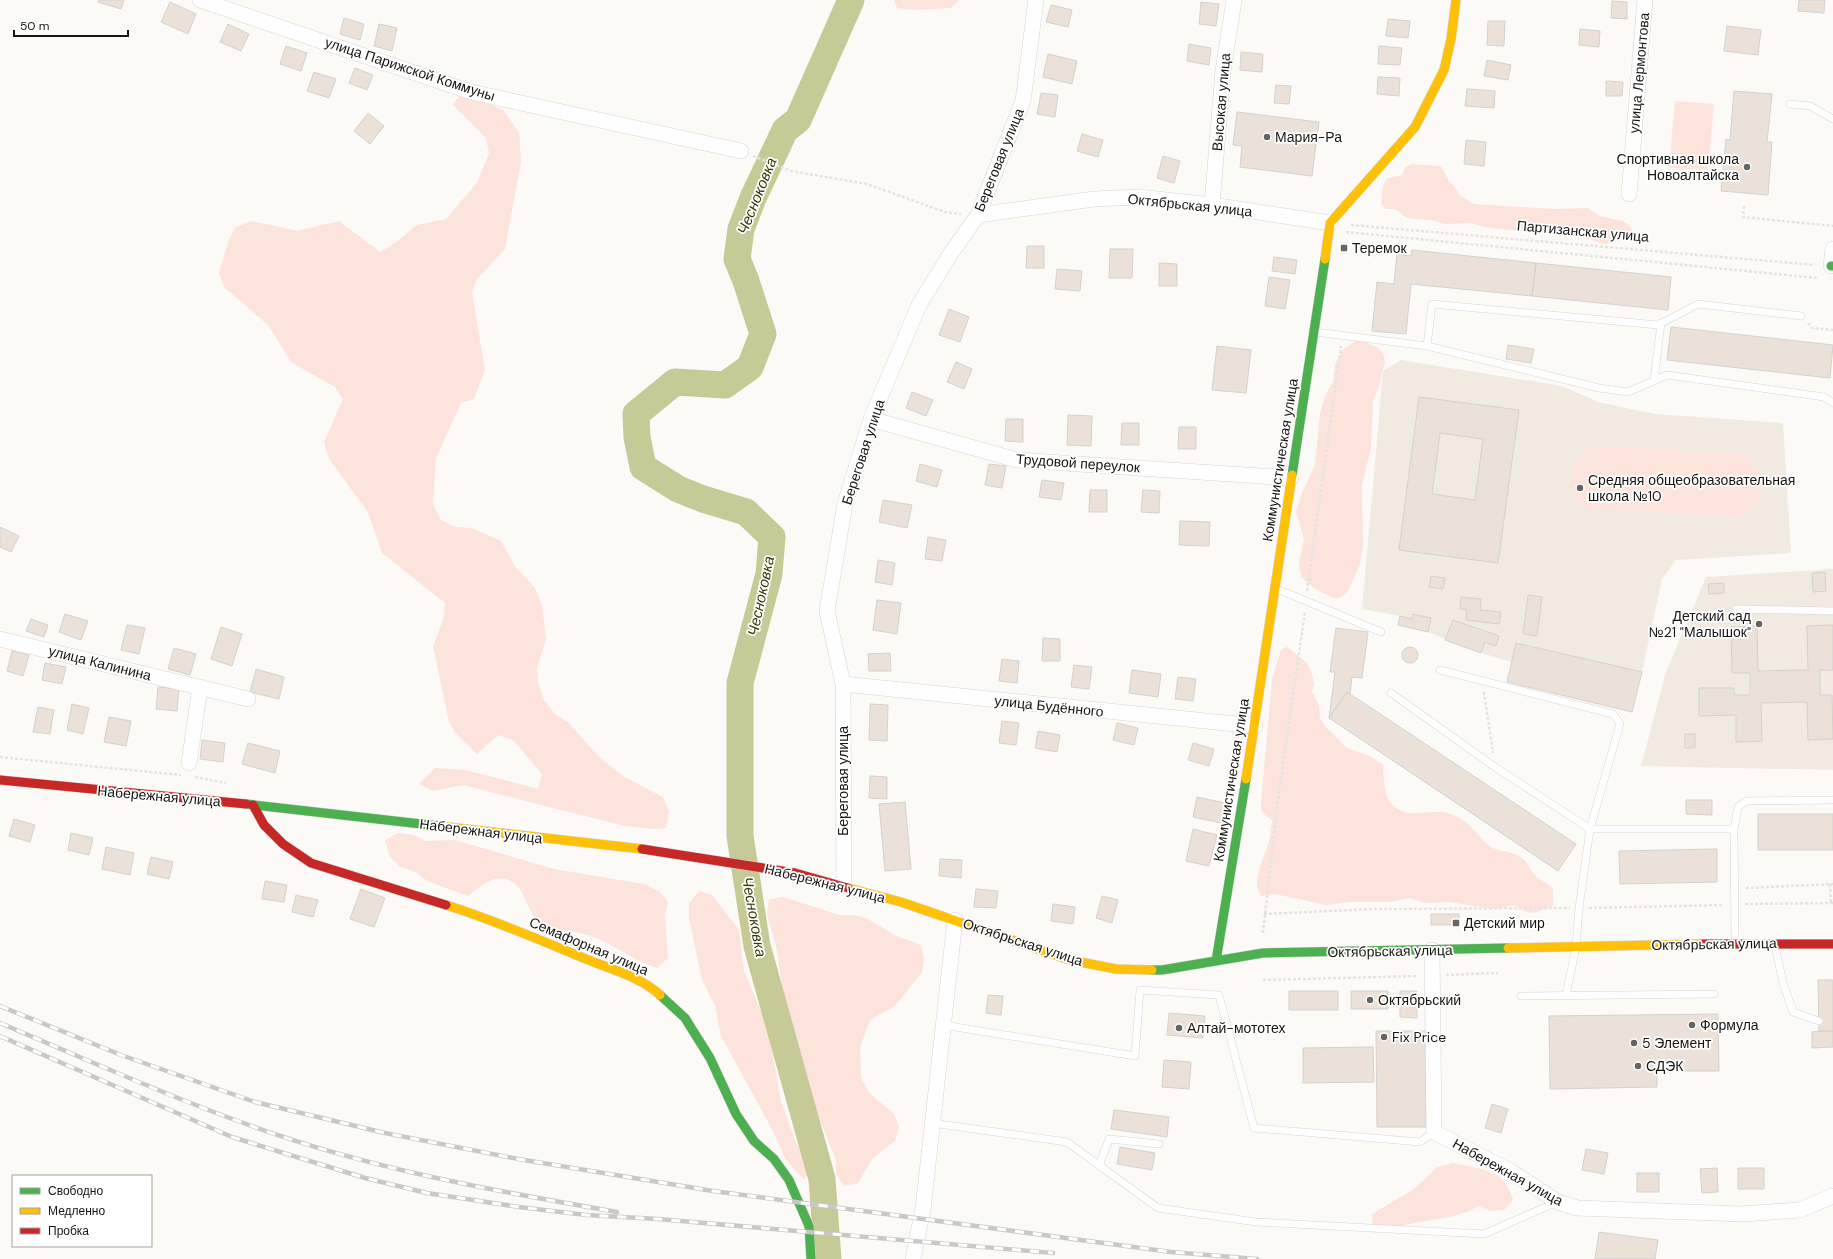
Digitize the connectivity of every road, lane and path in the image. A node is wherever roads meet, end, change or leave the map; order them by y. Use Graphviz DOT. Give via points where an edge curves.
graph roads {
  1 [pos="200,0"];
  2 [pos="1036,0"];
  3 [pos="1234,0"];
  4 [pos="1456,0"];
  5 [pos="1645,0"];
  6 [pos="1790,104"];
  7 [pos="1833,119"];
  8 [pos="741,151"];
  9 [pos="1630,194"];
  10 [pos="1212,205"];
  11 [pos="1744,206"];
  12 [pos="978,215"];
  13 [pos="1833,226"];
  14 [pos="1330,227"];
  15 [pos="1833,249"];
  16 [pos="1829,270"];
  17 [pos="1801,316"];
  18 [pos="1661,323"];
  19 [pos="1833,330"];
  20 [pos="1314,332"];
  21 [pos="1343,336"];
  22 [pos="1427,346"];
  23 [pos="1654,381"];
  24 [pos="1833,403"];
  25 [pos="871,419"];
  26 [pos="1291,478"];
  27 [pos="1275,589"];
  28 [pos="1306,600"];
  29 [pos="1736,609"];
  30 [pos="1833,611"];
  31 [pos="1381,632"];
  32 [pos="0,638"];
  33 [pos="1440,670"];
  34 [pos="1483,681"];
  35 [pos="843,684"];
  36 [pos="200,687"];
  37 [pos="1391,693"];
  38 [pos="248,699"];
  39 [pos="1255,726"];
  40 [pos="0,757"];
  41 [pos="1495,767"];
  42 [pos="190,772"];
  43 [pos="0,780"];
  44 [pos="230,784"];
  45 [pos="1833,800"];
  46 [pos="253,805"];
  47 [pos="1590,828"];
  48 [pos="1734,829"];
  49 [pos="1831,884"];
  50 [pos="844,886"];
  51 [pos="1735,888"];
  52 [pos="1832,903"];
  53 [pos="1735,904"];
  54 [pos="1579,908"];
  55 [pos="1264,914"];
  56 [pos="955,920"];
  57 [pos="1263,933"];
  58 [pos="1735,943"];
  59 [pos="1774,943"];
  60 [pos="1833,944"];
  61 [pos="1576,947"];
  62 [pos="1432,950"];
  63 [pos="1216,961"];
  64 [pos="1498,974"];
  65 [pos="1432,975"];
  66 [pos="1263,980"];
  67 [pos="1714,994"];
  68 [pos="1566,995"];
  69 [pos="1521,996"];
  70 [pos="1819,1021"];
  71 [pos="943,1025"];
  72 [pos="932,1123"];
  73 [pos="1434,1132"];
  74 [pos="1159,1144"];
  75 [pos="1100,1166"];
  76 [pos="1833,1196"];
  77 [pos="1558,1202"];
  78 [pos="811,1259"];
  79 [pos="913,1259"];
  1 -- 8 [label="street, улица Парижской Коммуны" via="471,92"];
  2 -- 12 [label="street, Береговая улица" via="1022,101"];
  3 -- 10 [label="street, Высокая улица" via="1223,71"];
  4 -- 14 [label="street" via="1452,40 1444,70 1415,127"];
  5 -- 9 [label="street, улица Лермонтова"];
  6 -- 7 [label="lane" via="1810,106"];
  8 -- 12 [label="path" via="791,171 867,184 945,212"];
  10 -- 12 [label="street, Октябрьская улица" via="1138,197 1094,199"];
  10 -- 14 [label="street, Октябрьская улица"];
  11 -- 13 [label="path" via="1743,218"];
  12 -- 25 [label="street, Береговая улица" via="951,252 919,305"];
  14 -- 16 [label="path, Партизанская улица"];
  14 -- 16 [label="path"];
  14 -- 20 [label="street, Коммунистическая улица"];
  15 -- 16 [label="street"];
  17 -- 18 [label="lane" via="1698,304"];
  17 -- 19 [label="path" via="1812,328"];
  18 -- 22 [label="lane" via="1658,325 1432,304"];
  18 -- 23 [label="lane"];
  20 -- 21 [label="lane"];
  20 -- 26 [label="street, Коммунистическая улица"];
  21 -- 22 [label="lane"];
  21 -- 28 [label="path"];
  22 -- 23 [label="lane" via="1599,388 1628,392"];
  23 -- 24 [label="lane" via="1667,375 1824,397"];
  25 -- 26 [label="street, Трудовой переулок" via="1017,460"];
  25 -- 35 [label="street, Береговая улица" via="845,504 827,611"];
  26 -- 27 [label="street, Коммунистическая улица"];
  27 -- 28 [label="lane"];
  27 -- 39 [label="street, Коммунистическая улица"];
  28 -- 31 [label="lane"];
  28 -- 55 [label="path"];
  29 -- 30 [label="lane"];
  32 -- 36 [label="street, улица Калинина"];
  33 -- 34 [label="lane"];
  34 -- 41 [label="path"];
  34 -- 47 [label="lane" via="1613,714 1620,724"];
  35 -- 39 [label="street, улица Будённого"];
  35 -- 50 [label="street, Береговая улица"];
  36 -- 38 [label="street, улица Калинина"];
  36 -- 42 [label="street"];
  37 -- 41 [label="lane"];
  39 -- 63 [label="street, Коммунистическая улица"];
  40 -- 42 [label="path"];
  41 -- 47 [label="lane"];
  42 -- 44 [label="path"];
  43 -- 46 [label="street, Набережная улица"];
  45 -- 48 [label="lane" via="1746,802 1738,807"];
  46 -- 50 [label="street, Набережная улица" via="664,851 795,873"];
  46 -- 78 [label="street, Семафорная улица" via="264,825 283,844 311,863 481,916 654,989 685,1018 710,1058 736,1114 754,1141 774,1159 789,1180 809,1226"];
  47 -- 48 [label="lane"];
  47 -- 54 [label="lane"];
  48 -- 51 [label="lane"];
  49 -- 51 [label="path"];
  49 -- 52 [label="path"];
  50 -- 56 [label="street, Набережная улица"];
  51 -- 53 [label="lane"];
  52 -- 53 [label="path"];
  53 -- 54 [label="path"];
  53 -- 58 [label="lane"];
  54 -- 55 [label="path" via="1375,909"];
  54 -- 61 [label="lane"];
  55 -- 57 [label="path"];
  56 -- 63 [label="street, Октябрьская улица" via="1070,960 1116,969 1162,970"];
  56 -- 71 [label="street"];
  58 -- 59 [label="street, Октябрьская улица"];
  58 -- 61 [label="street, Октябрьская улица"];
  59 -- 60 [label="street, Октябрьская улица"];
  59 -- 70 [label="lane" via="1793,1012"];
  61 -- 62 [label="street, Октябрьская улица"];
  61 -- 68 [label="lane"];
  62 -- 63 [label="street, Октябрьская улица" via="1263,953"];
  62 -- 65 [label="street"];
  64 -- 65 [label="path"];
  65 -- 66 [label="path"];
  65 -- 73 [label="street"];
  67 -- 68 [label="lane"];
  68 -- 69 [label="lane"];
  71 -- 72 [label="street"];
  71 -- 73 [label="lane" via="1135,1056 1140,990 1220,995 1254,1128 1420,1142"];
  72 -- 75 [label="lane" via="1067,1142"];
  72 -- 79 [label="street" via="923,1209"];
  73 -- 77 [label="street, Набережная улица" via="1510,1171"];
  74 -- 75 [label="lane" via="1109,1139"];
  75 -- 77 [label="lane" via="1158,1208 1256,1222 1484,1234"];
  76 -- 77 [label="street, Набережная улица" via="1800,1210 1742,1214 1577,1208"];
}
